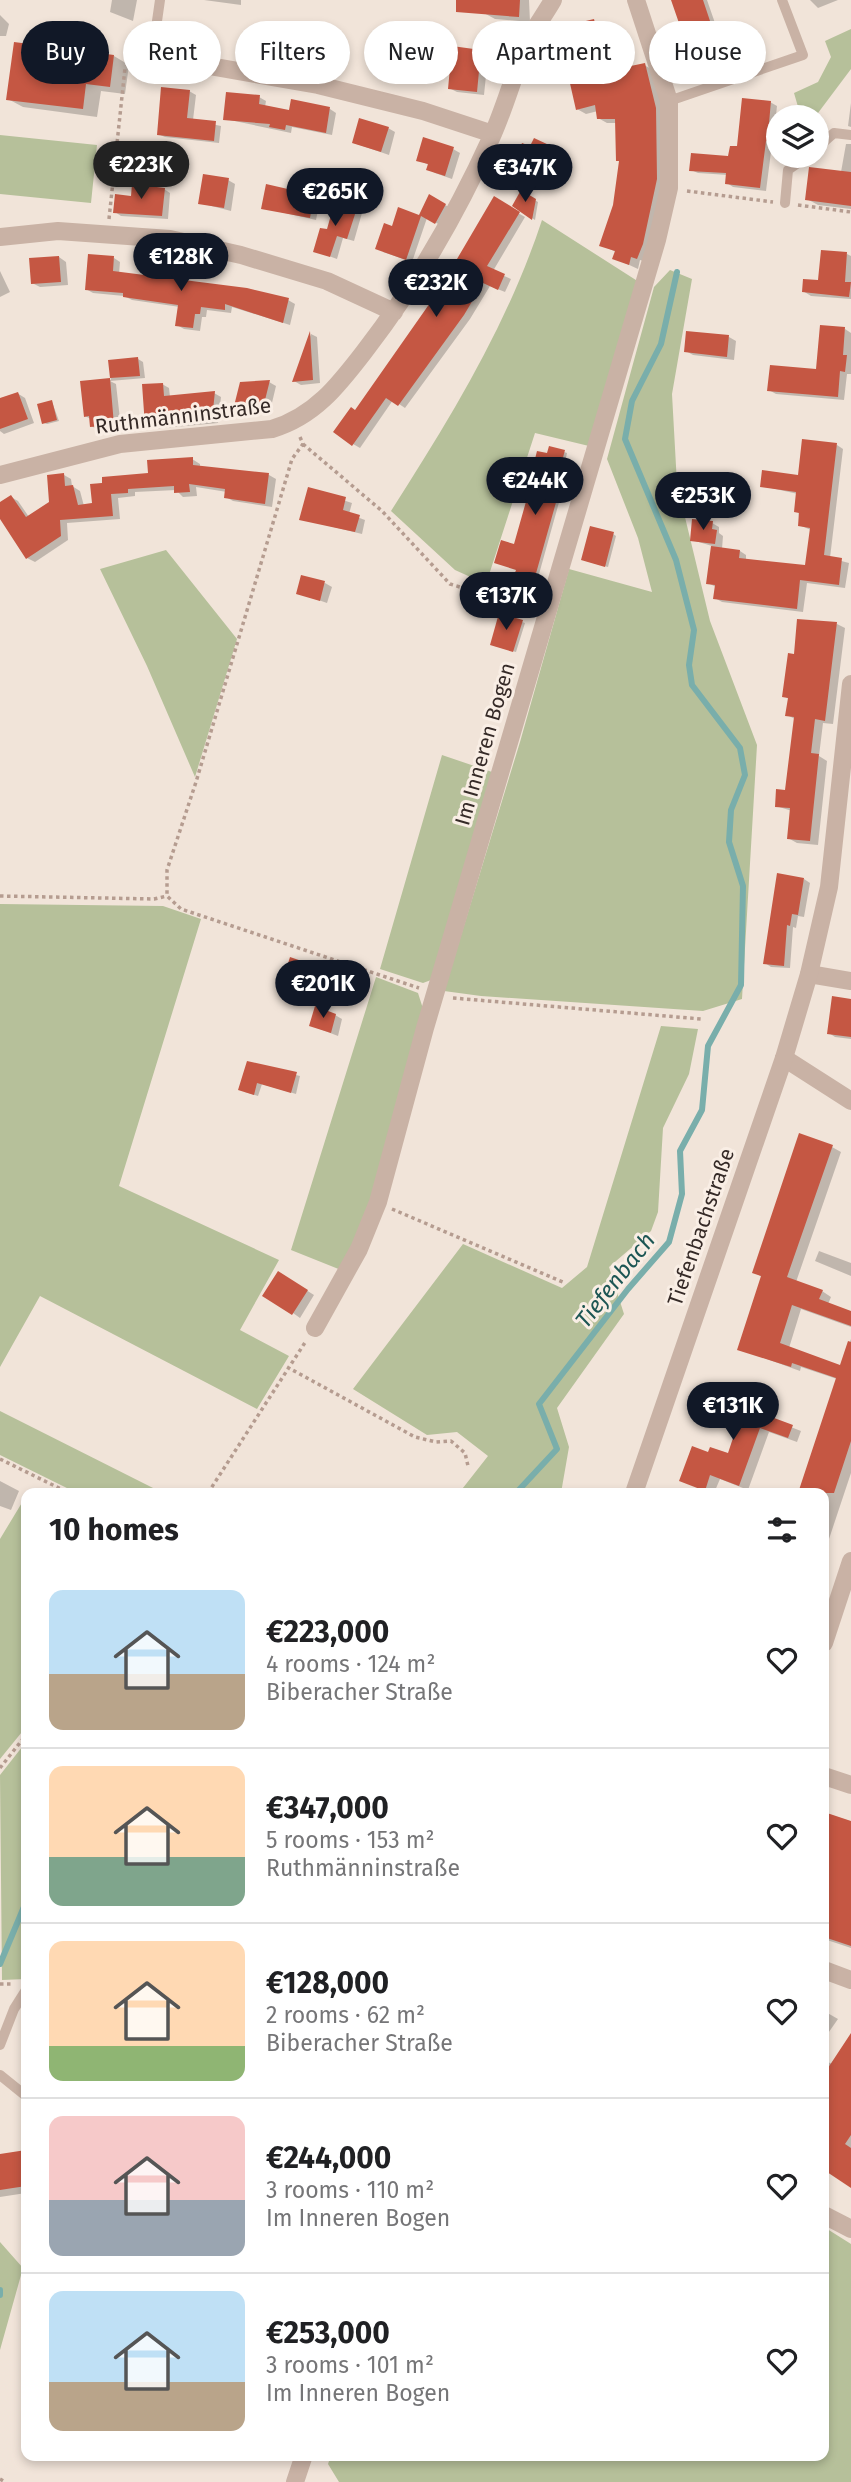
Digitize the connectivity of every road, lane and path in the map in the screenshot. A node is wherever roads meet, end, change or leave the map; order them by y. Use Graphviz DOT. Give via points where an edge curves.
graph roads {
  1 [pos="160,0"];
  2 [pos="553,0"];
  3 [pos="636,0"];
  4 [pos="782,0"];
  5 [pos="157,21"];
  6 [pos="221,68"];
  7 [pos="123,84"];
  8 [pos="669,101"];
  9 [pos="493,134"];
  10 [pos="851,135"];
  11 [pos="829,137"];
  12 [pos="791,168"];
  13 [pos="669,188"];
  14 [pos="785,203"];
  15 [pos="851,212"];
  16 [pos="108,235"];
  17 [pos="0,237"];
  18 [pos="394,312"];
  19 [pos="294,422"];
  20 [pos="303,444"];
  21 [pos="0,475"];
  22 [pos="492,592"];
  23 [pos="851,684"];
  24 [pos="849,717"];
  25 [pos="0,896"];
  26 [pos="167,896"];
  27 [pos="809,974"];
  28 [pos="851,981"];
  29 [pos="436,993"];
  30 [pos="701,1019"];
  31 [pos="784,1058"];
  32 [pos="851,1101"];
  33 [pos="378,1202"];
  34 [pos="565,1283"];
  35 [pos="316,1328"];
  36 [pos="287,1367"];
  37 [pos="0,1459"];
  38 [pos="468,1466"];
  39 [pos="59,1488"];
  40 [pos="211,1488"];
  41 [pos="636,1488"];
  42 [pos="851,1561"];
  43 [pos="829,1628"];
  44 [pos="21,1741"];
  45 [pos="0,1768"];
  46 [pos="829,1778"];
  47 [pos="851,1785"];
  48 [pos="829,1972"];
  49 [pos="851,1980"];
  50 [pos="21,1998"];
  51 [pos="0,2045"];
  52 [pos="0,2075"];
  53 [pos="21,2092"];
  54 [pos="829,2217"];
  55 [pos="851,2229"];
  56 [pos="302,2461"];
  57 [pos="0,2479"];
  58 [pos="5,2482"];
  59 [pos="295,2482"];
  1 -- 5 [label="lane"];
  2 -- 9 [label="street, Ruthmänninstraße" via="529,39"];
  3 -- 8 [label="street, Im Inneren Bogen"];
  4 -- 8 [label="lane" via="803,55"];
  6 -- 9 [label="street" via="318,85"];
  7 -- 16 [label="path"];
  8 -- 13 [label="street, Im Inneren Bogen"];
  9 -- 18 [label="street, Ruthmänninstraße" via="455,211"];
  10 -- 11 [label="lane" via="834,133"];
  12 -- 14 [label="lane"];
  13 -- 14 [label="path"];
  13 -- 29 [label="street, Im Inneren Bogen"];
  14 -- 15 [label="path"];
  16 -- 17 [label="street" via="58,231"];
  16 -- 18 [label="street" via="170,239 241,255 327,281"];
  18 -- 19 [label="street, Ruthmänninstraße" via="341,382"];
  19 -- 20 [label="path"];
  19 -- 21 [label="street, Ruthmänninstraße" via="251,433 120,444"];
  20 -- 22 [label="path" via="382,512 450,584 472,592"];
  20 -- 26 [label="path" via="292,459 167,870"];
  23 -- 24 [label="street, Tiefenbachstraße"];
  24 -- 27 [label="street, Tiefenbachstraße" via="829,887"];
  25 -- 26 [label="path"];
  26 -- 29 [label="path" via="181,909"];
  27 -- 28 [label="street"];
  27 -- 31 [label="street, Tiefenbachstraße"];
  29 -- 30 [label="path" via="460,999"];
  29 -- 33 [label="street, Im Inneren Bogen"];
  31 -- 32 [label="street"];
  31 -- 41 [label="street, Tiefenbachstraße"];
  33 -- 34 [label="path"];
  33 -- 35 [label="street, Im Inneren Bogen" via="359,1249"];
  35 -- 36 [label="path"];
  36 -- 38 [label="path" via="415,1437 451,1441 465,1453"];
  36 -- 40 [label="path"];
  37 -- 39 [label="path"];
  42 -- 43 [label="street"];
  44 -- 45 [label="path"];
  46 -- 47 [label="street"];
  48 -- 49 [label="street"];
  50 -- 51 [label="lane"];
  52 -- 53 [label="lane"];
  54 -- 55 [label="street"];
  56 -- 59 [label="street"];
  57 -- 58 [label="path"];
}
